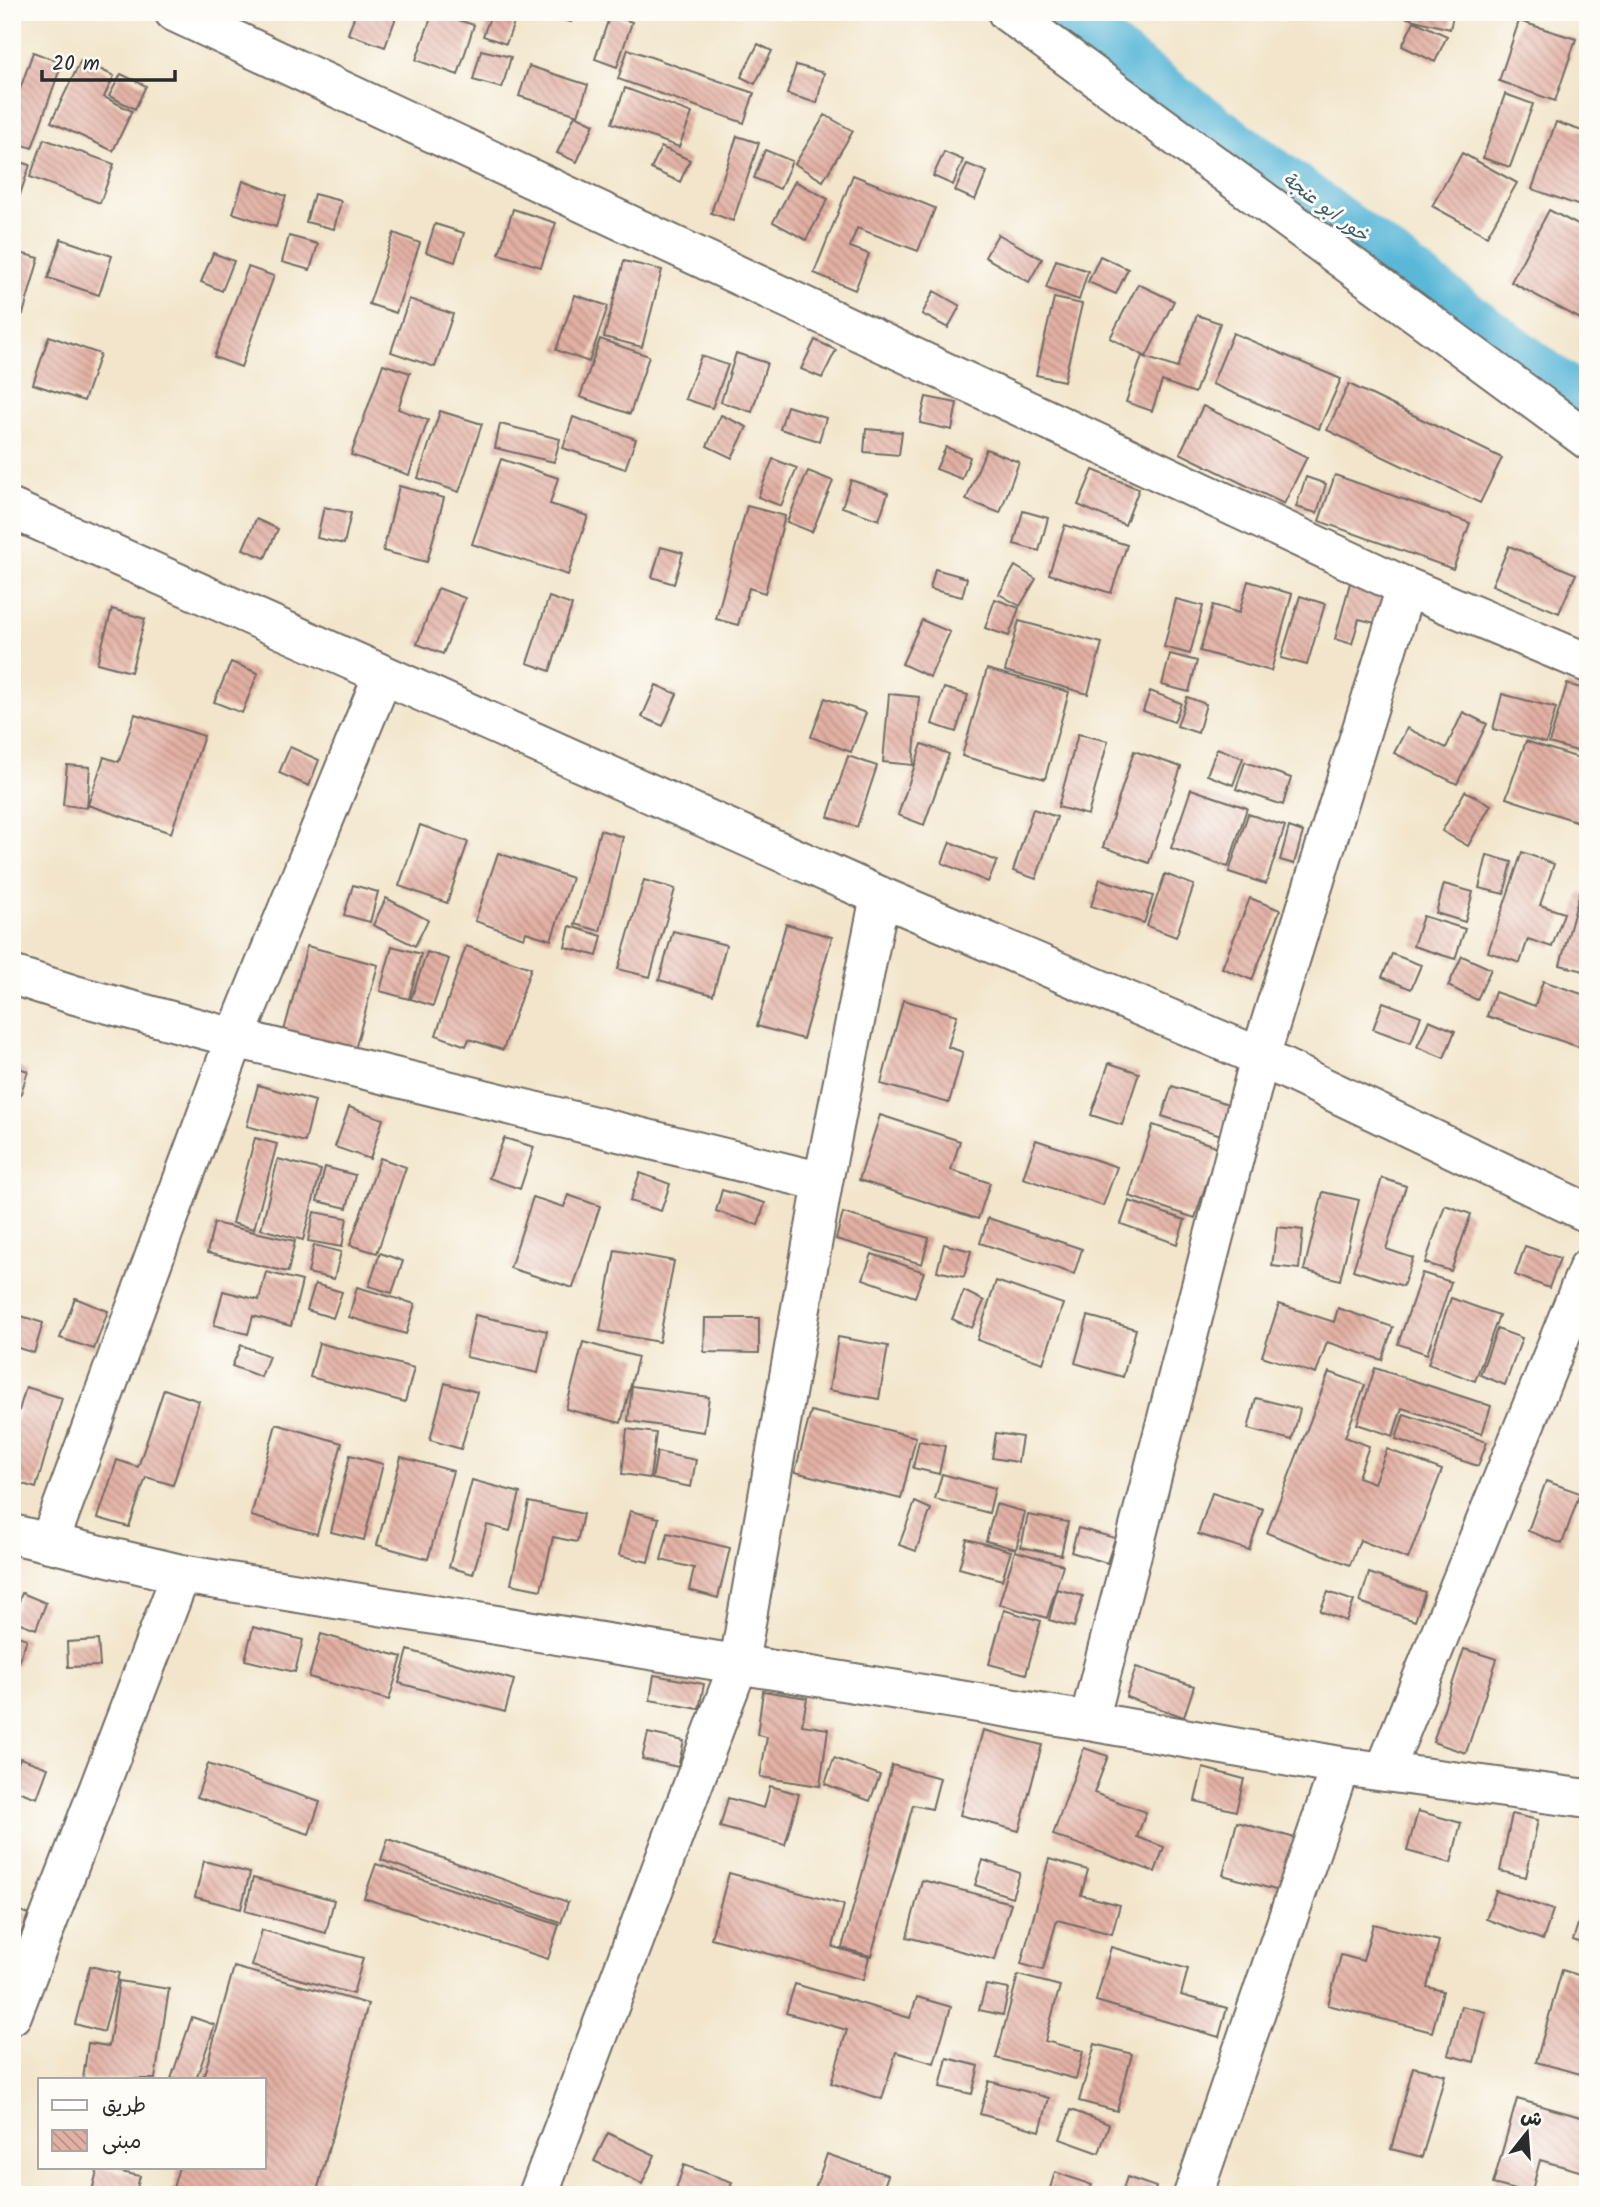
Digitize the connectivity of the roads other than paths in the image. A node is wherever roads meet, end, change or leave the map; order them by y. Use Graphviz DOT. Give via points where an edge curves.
graph roads {
  1 [pos="174,12"];
  2 [pos="1007,12"];
  3 [pos="1588,440"];
  4 [pos="12,509"];
  5 [pos="1406,587"];
  6 [pos="1588,663"];
  7 [pos="383,675"];
  8 [pos="880,896"];
  9 [pos="12,975"];
  10 [pos="235,1038"];
  11 [pos="1259,1057"];
  12 [pos="823,1182"];
  13 [pos="1585,1201"];
  14 [pos="1588,1268"];
  15 [pos="12,1534"];
  16 [pos="49,1543"];
  17 [pos="181,1574"];
  18 [pos="739,1663"];
  19 [pos="1089,1721"];
  20 [pos="1340,1766"];
  21 [pos="1385,1770"];
  22 [pos="1588,1799"];
  23 [pos="12,2015"];
  24 [pos="538,2195"];
  25 [pos="1193,2195"];
  1 -- 5 [label="street"];
  2 -- 3 [label="street"];
  4 -- 7 [label="street"];
  5 -- 6 [label="street"];
  5 -- 11 [label="street"];
  7 -- 8 [label="street"];
  7 -- 10 [label="street"];
  8 -- 11 [label="street"];
  8 -- 12 [label="street"];
  9 -- 10 [label="street"];
  10 -- 12 [label="street"];
  10 -- 16 [label="street"];
  11 -- 13 [label="street"];
  11 -- 19 [label="street"];
  12 -- 18 [label="street"];
  14 -- 21 [label="street"];
  15 -- 16 [label="street"];
  16 -- 17 [label="street"];
  17 -- 18 [label="street"];
  17 -- 23 [label="street"];
  18 -- 19 [label="street"];
  18 -- 24 [label="street"];
  19 -- 20 [label="street"];
  20 -- 21 [label="street"];
  20 -- 25 [label="street"];
  21 -- 22 [label="street"];
}
